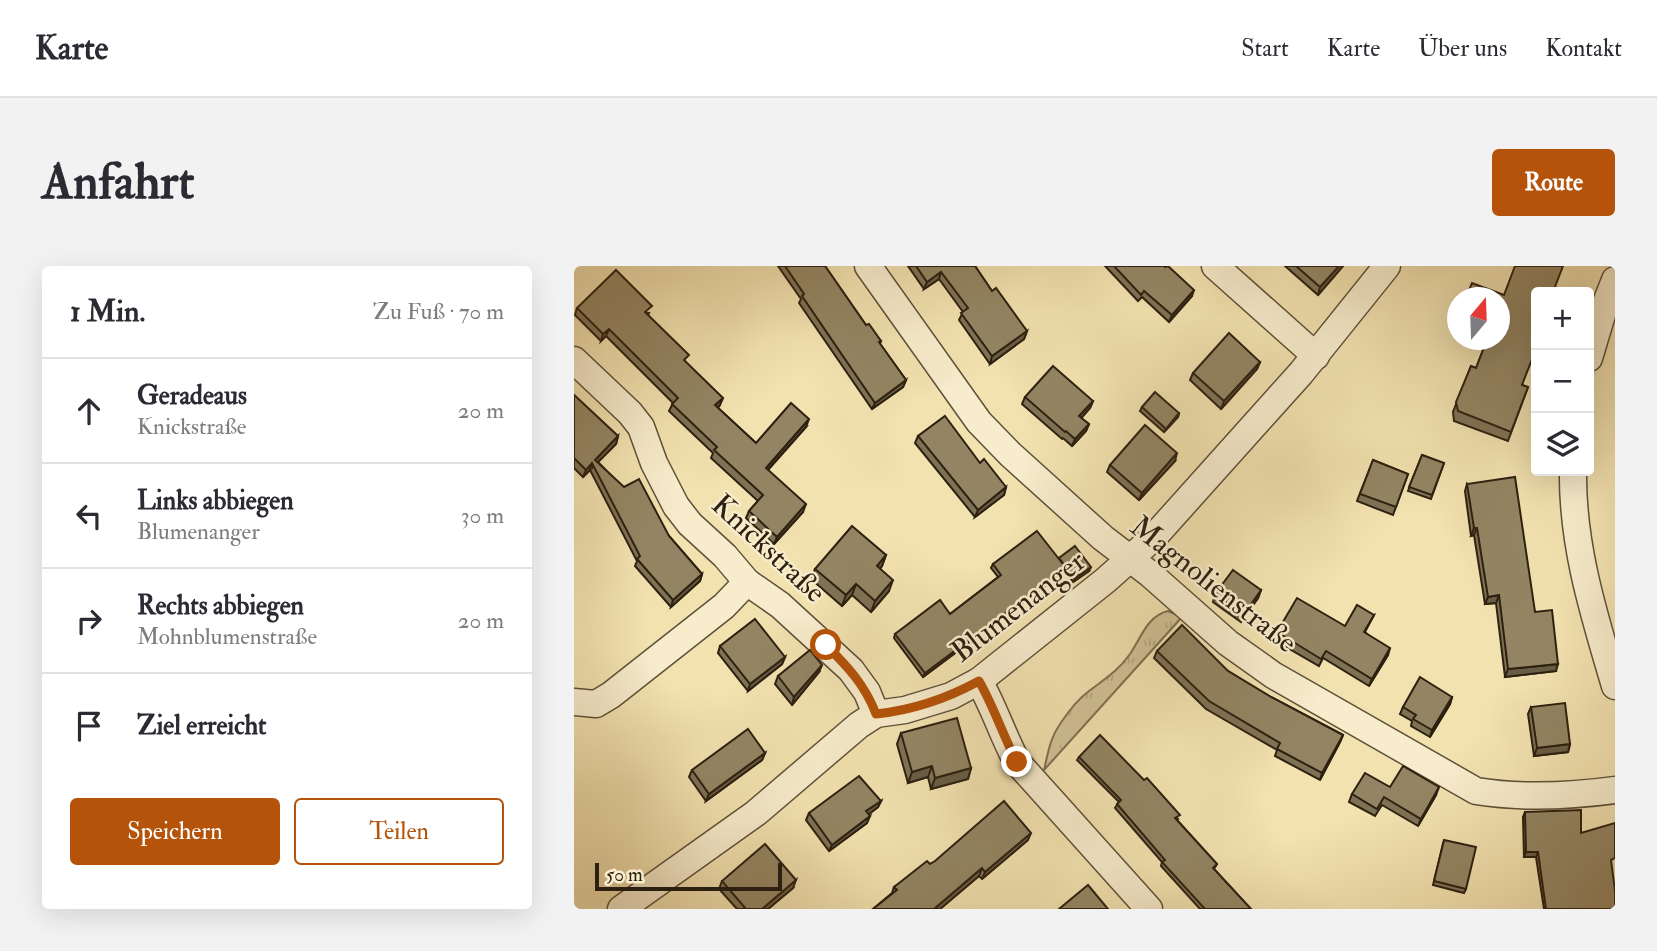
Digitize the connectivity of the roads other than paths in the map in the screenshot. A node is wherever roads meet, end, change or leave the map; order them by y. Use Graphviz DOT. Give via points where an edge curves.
graph roads {
  1 [pos="868,266"];
  2 [pos="1215,266"];
  3 [pos="1387,266"];
  4 [pos="1615,280"];
  5 [pos="1591,350"];
  6 [pos="1316,356"];
  7 [pos="574,360"];
  8 [pos="1573,476"];
  9 [pos="1130,560"];
  10 [pos="747,582"];
  11 [pos="979,681"];
  12 [pos="1615,686"];
  13 [pos="574,702"];
  14 [pos="876,714"];
  15 [pos="1615,790"];
  16 [pos="621,909"];
  17 [pos="1149,909"];
  1 -- 9 [label="street, Magnolienstraße" via="979,422 1038,481"];
  2 -- 6 [label="street"];
  3 -- 6 [label="street, Blumenanger"];
  4 -- 5 [label="street"];
  6 -- 9 [label="street, Blumenanger"];
  7 -- 10 [label="street, Knickstraße" via="630,413 676,506"];
  8 -- 12 [label="street" via="1578,546"];
  9 -- 11 [label="street, Blumenanger"];
  9 -- 15 [label="street, Magnolienstraße" via="1227,643 1273,675 1476,791 1499,795"];
  10 -- 13 [label="street" via="724,606 611,695 596,704"];
  10 -- 14 [label="street, Knickstraße" via="780,605 851,670"];
  11 -- 14 [label="street, Blumenanger" via="951,696"];
  11 -- 17 [label="street" via="1017,762"];
  14 -- 16 [label="street, Blumenanger" via="756,813"];
}
